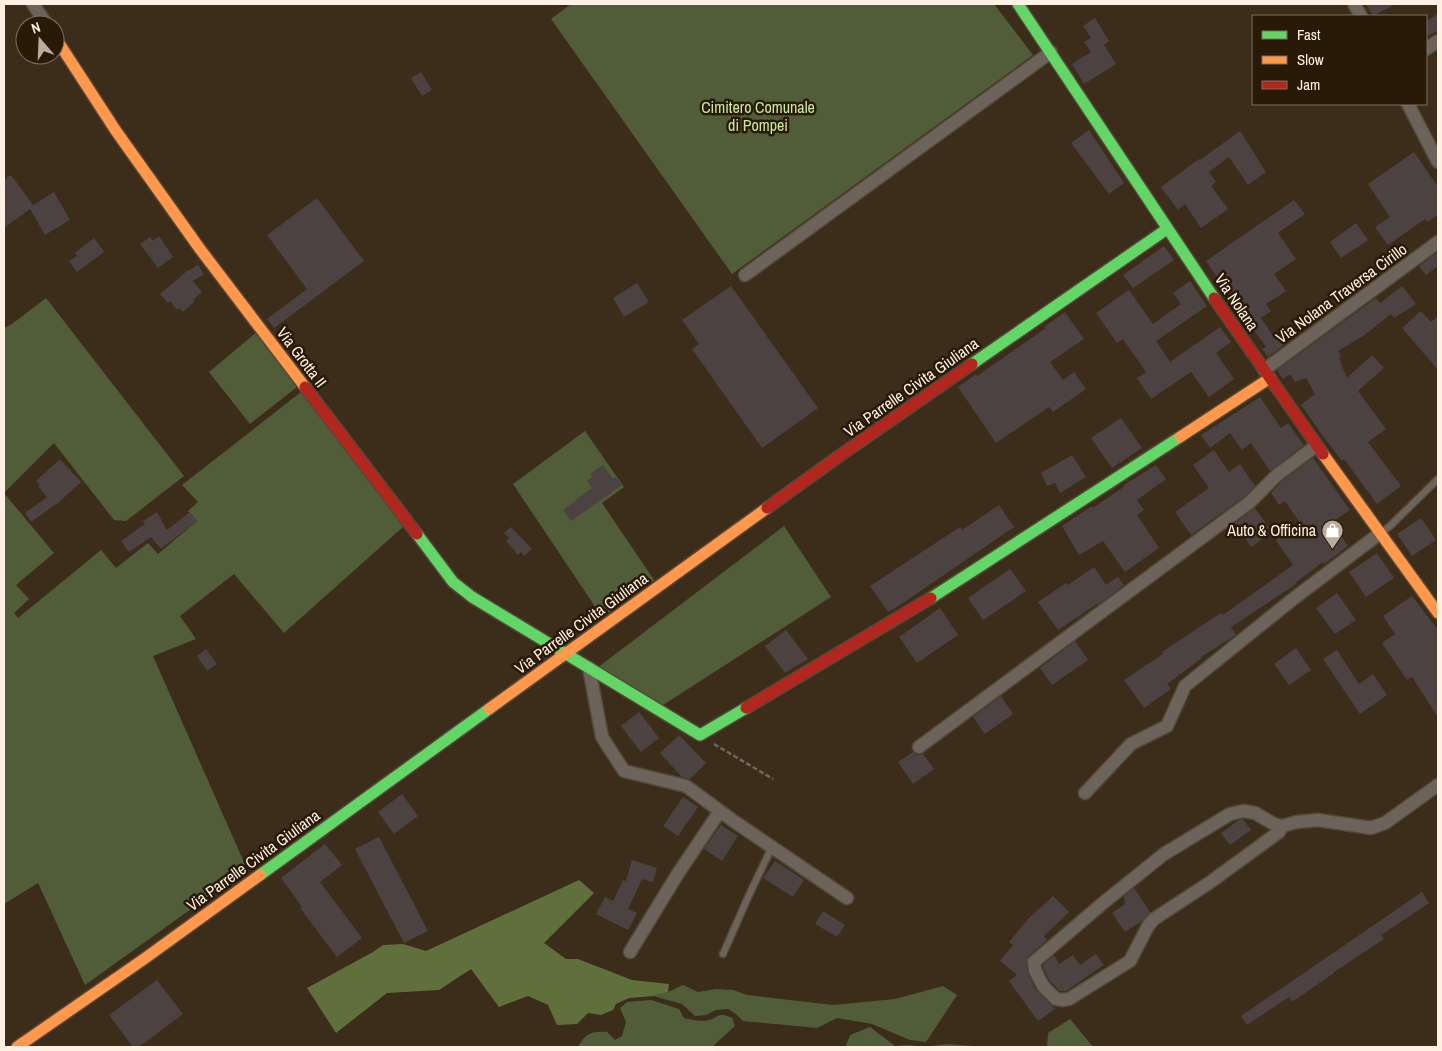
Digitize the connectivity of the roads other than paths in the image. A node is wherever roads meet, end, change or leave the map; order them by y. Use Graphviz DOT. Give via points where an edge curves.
graph roads {
  1 [pos="33,4"];
  2 [pos="1018,4"];
  3 [pos="1354,4"];
  4 [pos="40,15"];
  5 [pos="1360,15"];
  6 [pos="1438,41"];
  7 [pos="1427,48"];
  8 [pos="65,52"];
  9 [pos="1051,52"];
  10 [pos="1409,105"];
  11 [pos="1438,162"];
  12 [pos="1168,229"];
  13 [pos="1438,242"];
  14 [pos="745,275"];
  15 [pos="1267,374"];
  16 [pos="1316,446"];
  17 [pos="1438,480"];
  18 [pos="1380,534"];
  19 [pos="1438,613"];
  20 [pos="565,654"];
  21 [pos="589,668"];
  22 [pos="919,748"];
  23 [pos="1438,785"];
  24 [pos="1086,793"];
  25 [pos="720,811"];
  26 [pos="1282,826"];
  27 [pos="772,847"];
  28 [pos="846,898"];
  29 [pos="630,952"];
  30 [pos="723,954"];
  31 [pos="17,1047"];
  1 -- 4 [label="street"];
  2 -- 9 [label="street, Via Nolana"];
  3 -- 5 [label="street"];
  6 -- 7 [label="street"];
  8 -- 20 [label="street, Via Grotta II" via="200,249 453,582"];
  9 -- 12 [label="street, Via Nolana"];
  9 -- 14 [label="street"];
  10 -- 11 [label="street"];
  12 -- 15 [label="street, Via Nolana"];
  12 -- 20 [label="street, Via Parrelle Civita Giuliana" via="843,454"];
  13 -- 15 [label="street, Via Nolana Traversa Cirillo"];
  15 -- 16 [label="street, Via Nolana"];
  15 -- 21 [label="street, Via Grotta II" via="919,606 700,735"];
  16 -- 18 [label="street, Via Nolana"];
  16 -- 22 [label="street" via="1277,475 1250,502"];
  17 -- 18 [label="lane"];
  18 -- 19 [label="street, Via Nolana"];
  18 -- 24 [label="street" via="1185,686 1167,726 1131,744"];
  20 -- 21 [label="street, Via Grotta II"];
  20 -- 31 [label="street, Via Parrelle Civita Giuliana" via="144,959"];
  21 -- 25 [label="street" via="602,737 624,771 686,786"];
  23 -- 26 [label="street" via="1371,828 1318,820"];
  25 -- 27 [label="street"];
  25 -- 29 [label="street"];
  26 -- 26 [label="street" via="1279,832 1154,919 1130,961 1069,999 1056,999 1044,986 1034,962 1164,854 1237,812 1255,813"];
  27 -- 28 [label="street"];
  27 -- 30 [label="lane"];
}
